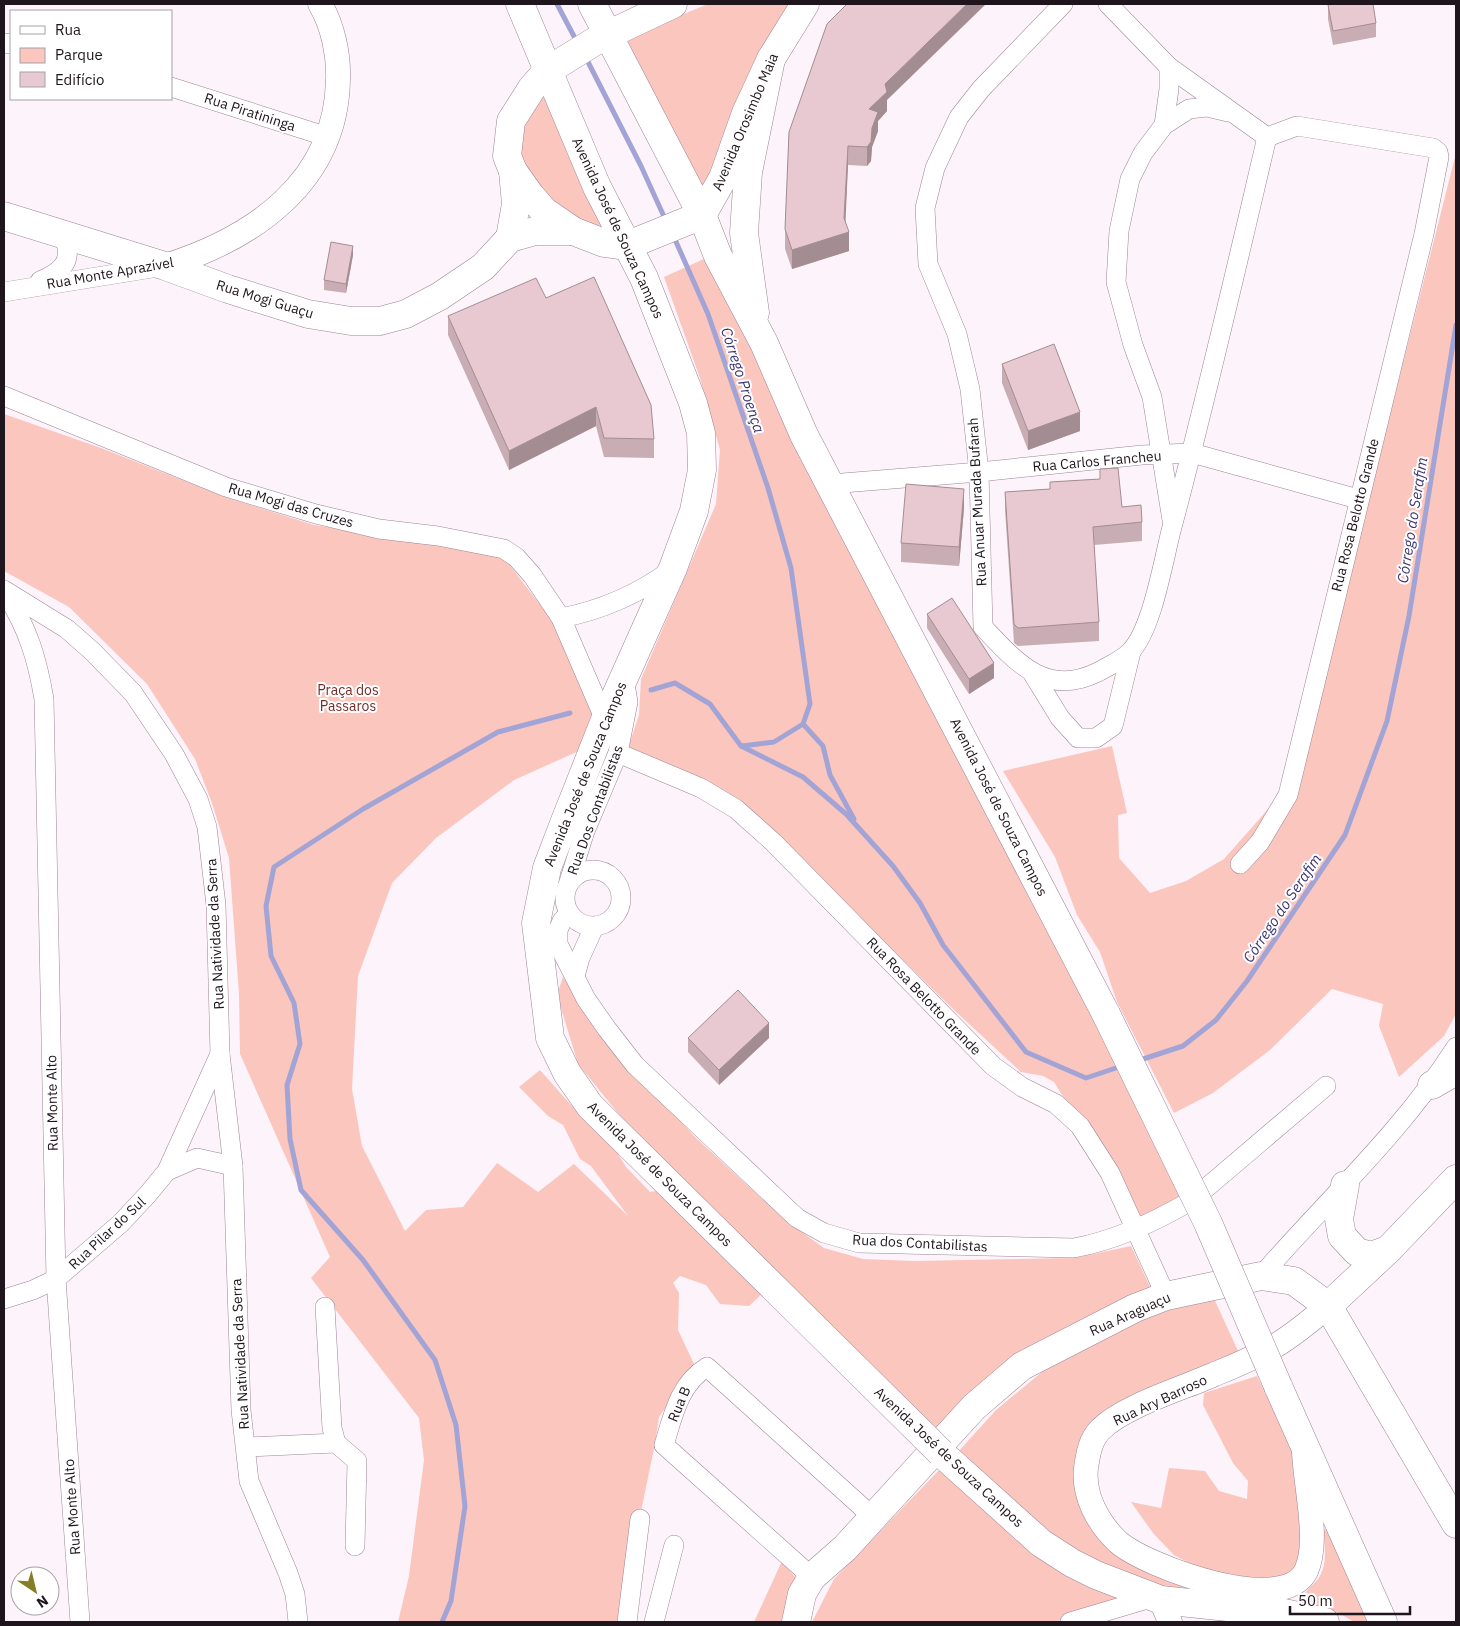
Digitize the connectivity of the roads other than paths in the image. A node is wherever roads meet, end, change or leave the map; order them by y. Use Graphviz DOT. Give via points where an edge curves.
graph roads {
  1 [pos="320,4"];
  2 [pos="520,4"];
  3 [pos="592,4"];
  4 [pos="673,4"];
  5 [pos="805,4"];
  6 [pos="1063,4"];
  7 [pos="1108,4"];
  8 [pos="602,37"];
  9 [pos="771,59"];
  10 [pos="552,67"];
  11 [pos="1169,67"];
  12 [pos="172,87"];
  13 [pos="1232,113"];
  14 [pos="1164,125"];
  15 [pos="328,137"];
  16 [pos="1267,137"];
  17 [pos="513,171"];
  18 [pos="4,216"];
  19 [pos="694,218"];
  20 [pos="574,231"];
  21 [pos="63,234"];
  22 [pos="510,238"];
  23 [pos="626,246"];
  24 [pos="165,266"];
  25 [pos="25,287"];
  26 [pos="4,292"];
  27 [pos="764,343"];
  28 [pos="4,396"];
  29 [pos="1192,453"];
  30 [pos="1160,455"];
  31 [pos="978,472"];
  32 [pos="830,484"];
  33 [pos="1358,499"];
  34 [pos="1173,526"];
  35 [pos="673,568"];
  36 [pos="4,590"];
  37 [pos="561,618"];
  38 [pos="1130,652"];
  39 [pos="1033,674"];
  40 [pos="624,676"];
  41 [pos="133,693"];
  42 [pos="604,720"];
  43 [pos="618,753"];
  44 [pos="585,831"];
  45 [pos="1240,864"];
  46 [pos="587,871"];
  47 [pos="568,885"];
  48 [pos="569,913"];
  49 [pos="594,927"];
  50 [pos="571,970"];
  51 [pos="546,999"];
  52 [pos="1456,1047"];
  53 [pos="220,1054"];
  54 [pos="1456,1070"];
  55 [pos="1432,1085"];
  56 [pos="1326,1086"];
  57 [pos="194,1108"];
  58 [pos="226,1112"];
  59 [pos="233,1166"];
  60 [pos="167,1171"];
  61 [pos="1456,1179"];
  62 [pos="1345,1185"];
  63 [pos="1136,1229"];
  64 [pos="1388,1250"];
  65 [pos="1262,1276"];
  66 [pos="56,1279"];
  67 [pos="1166,1296"];
  68 [pos="4,1299"];
  69 [pos="1328,1306"];
  70 [pos="325,1307"];
  71 [pos="336,1443"];
  72 [pos="1304,1444"];
  73 [pos="246,1447"];
  74 [pos="874,1517"];
  75 [pos="640,1519"];
  76 [pos="1456,1524"];
  77 [pos="674,1545"];
  78 [pos="355,1546"];
  79 [pos="812,1577"];
  80 [pos="1237,1588"];
  81 [pos="1165,1605"];
  82 [pos="1284,1613"];
  83 [pos="80,1622"];
  84 [pos="298,1622"];
  85 [pos="627,1622"];
  86 [pos="654,1622"];
  87 [pos="796,1622"];
  88 [pos="1070,1622"];
  89 [pos="1325,1622"];
  90 [pos="1383,1622"];
  1 -- 15 [label="street, Rua Monte Aprazível" via="335,43 338,71 338,104"];
  2 -- 10 [label="main road, Avenida José de Souza Campos"];
  3 -- 8 [label="main road, Avenida José de Souza Campos"];
  4 -- 8 [label="main road"];
  5 -- 9 [label="main road, Avenida Orosimbo Maia"];
  6 -- 31 [label="street, Rua Anuar Murada Bufarah" via="981,89 959,117 935,168 925,208 928,264 966,364"];
  7 -- 11 [label="street"];
  8 -- 10 [label="main road"];
  8 -- 19 [label="main road, Avenida José de Souza Campos"];
  9 -- 19 [label="main road, Avenida Orosimbo Maia" via="723,178"];
  9 -- 27 [label="main road" via="748,172 744,233 757,322"];
  10 -- 17 [label="main road" via="532,88 511,121 507,156"];
  10 -- 23 [label="main road, Avenida José de Souza Campos" via="597,187"];
  11 -- 13 [label="street"];
  11 -- 14 [label="street"];
  12 -- 15 [label="street, Rua Piratininga"];
  13 -- 14 [label="street" via="1207,107 1189,109"];
  13 -- 16 [label="street"];
  14 -- 30 [label="street, Rua Anuar Murada Bufarah" via="1143,153 1130,179 1120,231 1116,282 1130,336 1152,397"];
  15 -- 24 [label="street, Rua Monte Aprazível" via="299,186 269,214 203,254"];
  16 -- 29 [label="street, Rua Anuar Murada Bufarah"];
  16 -- 33 [label="street, Rua Rosa Belotto Grande" via="1297,126 1433,148 1438,152 1436,179"];
  17 -- 20 [label="main road" via="544,211"];
  17 -- 22 [label="main road" via="516,204"];
  18 -- 21 [label="main road, Rua Mogi Guaçu"];
  19 -- 23 [label="main road"];
  19 -- 27 [label="main road, Avenida José de Souza Campos"];
  20 -- 22 [label="main road" via="535,231"];
  20 -- 23 [label="main road" via="604,243"];
  21 -- 24 [label="main road, Rua Mogi Guaçu"];
  21 -- 25 [label="street" via="68,254 65,264 53,276"];
  22 -- 24 [label="main road, Rua Mogi Guaçu" via="483,267 440,296 406,314 380,321 308,314"];
  23 -- 35 [label="main road, Avenida José de Souza Campos" via="644,278 694,403 701,433 702,470 694,512"];
  24 -- 25 [label="street, Rua Monte Aprazível"];
  25 -- 26 [label="street, Rua Monte Aprazível"];
  27 -- 32 [label="main road, Avenida José de Souza Campos" via="804,435"];
  28 -- 37 [label="street, Rua Mogi das Cruzes" via="226,487 379,529 504,549 532,575"];
  29 -- 30 [label="street, Rua Carlos Francheu"];
  29 -- 33 [label="street, Rua Carlos Francheu"];
  29 -- 34 [label="street, Rua Anuar Murada Bufarah"];
  30 -- 31 [label="street, Rua Carlos Francheu"];
  30 -- 34 [label="street, Rua Anuar Murada Bufarah"];
  31 -- 32 [label="street, Rua Carlos Francheu"];
  31 -- 39 [label="street, Rua Anuar Murada Bufarah" via="983,627 1008,654"];
  32 -- 72 [label="main road, Avenida José de Souza Campos, bridge" via="1106,1014 1208,1223"];
  33 -- 45 [label="street, Rua Rosa Belotto Grande" via="1288,795 1260,842"];
  34 -- 38 [label="street, Rua Anuar Murada Bufarah" via="1147,623"];
  35 -- 37 [label="street" via="613,605"];
  35 -- 40 [label="main road, Avenida José de Souza Campos"];
  36 -- 41 [label="street, Rua Monte Alto" via="67,629"];
  36 -- 66 [label="street, Rua Monte Alto" via="22,619 32,644 44,699"];
  37 -- 42 [label="street, Rua Mogi das Cruzes"];
  38 -- 39 [label="street, Rua Anuar Murada Bufarah" via="1085,678 1058,681"];
  38 -- 39 [label="street" via="1113,726 1096,738 1078,738 1060,718"];
  40 -- 42 [label="main road, Avenida José de Souza Campos"];
  40 -- 43 [label="street, Rua Dos Contabilistas" via="628,709"];
  41 -- 53 [label="street, Rua Natividade da Serra" via="174,754 198,800 207,827 216,905"];
  42 -- 51 [label="main road, Avenida José de Souza Campos" via="547,868 536,923"];
  43 -- 44 [label="street, Rua Dos Contabilistas"];
  43 -- 63 [label="street, Rua Rosa Belotto Grande" via="701,788 736,809 773,842 993,1066 1022,1087 1056,1104 1080,1126 1110,1173"];
  44 -- 46 [label="street, Rua dos Contabilistas"];
  44 -- 47 [label="street, Rua Dos Contabilistas"];
  46 -- 47 [label="street, Rua dos Contabilistas" via="578,874"];
  46 -- 49 [label="street, Rua dos Contabilistas" via="602,871 611,876 621,890 622,900 615,917"];
  47 -- 48 [label="street, Rua dos Contabilistas" via="565,894"];
  48 -- 49 [label="street" via="584,926"];
  48 -- 50 [label="street, Rua dos Contabilistas" via="562,921 558,944"];
  49 -- 50 [label="street"];
  50 -- 51 [label="street"];
  50 -- 63 [label="street, Rua dos Contabilistas" via="586,999 635,1064 797,1218 824,1234 859,1243 1074,1248 1103,1243"];
  51 -- 81 [label="main road, Avenida José de Souza Campos" via="550,1038 567,1073 590,1106 933,1445 1041,1543 1072,1563"];
  52 -- 55 [label="street"];
  53 -- 57 [label="street, Rua Pilar do Sul"];
  53 -- 58 [label="street, Rua Natividade da Serra"];
  54 -- 55 [label="main road"];
  55 -- 62 [label="street"];
  56 -- 63 [label="street, Rua dos Contabilistas" via="1192,1200"];
  57 -- 58 [label="street"];
  57 -- 60 [label="street, Rua Pilar do Sul"];
  58 -- 59 [label="street, Rua Natividade da Serra"];
  59 -- 60 [label="street" via="197,1158"];
  59 -- 73 [label="street, Rua Natividade da Serra" via="241,1410"];
  60 -- 66 [label="street, Rua Pilar do Sul" via="121,1223"];
  61 -- 64 [label="main road, Rua Ary Barroso"];
  62 -- 64 [label="main road" via="1339,1220 1342,1236 1357,1252 1371,1256"];
  62 -- 65 [label="street"];
  63 -- 67 [label="street, Rua Rosa Belotto Grande"];
  64 -- 69 [label="main road, Rua Ary Barroso"];
  65 -- 67 [label="main road, Rua Araguaçu"];
  65 -- 69 [label="main road, Rua Araguaçu" via="1294,1281"];
  66 -- 68 [label="street, Rua Pilar do Sul"];
  66 -- 83 [label="street, Rua Monte Alto"];
  67 -- 74 [label="main road, Rua Araguaçu" via="1022,1366 974,1407"];
  69 -- 76 [label="main road, Rua Araguaçu"];
  69 -- 80 [label="street, Rua Ary Barroso" via="1275,1346 1134,1408 1106,1425 1096,1436 1088,1455 1087,1494 1098,1516 1119,1542 1149,1560 1193,1577"];
  70 -- 71 [label="street" via="332,1428"];
  71 -- 73 [label="street"];
  71 -- 78 [label="street" via="357,1461"];
  72 -- 80 [label="street, Rua Ary Barroso" via="1312,1533 1310,1561 1294,1584 1273,1590"];
  72 -- 90 [label="main road, Avenida José de Souza Campos"];
  73 -- 84 [label="street, Rua Natividade da Serra" via="249,1481 288,1573 295,1594"];
  74 -- 79 [label="main road, Rua Araguaçu"];
  74 -- 79 [label="street, Rua B" via="707,1367 697,1373 687,1384 674,1409 664,1446"];
  75 -- 85 [label="street"];
  77 -- 86 [label="street"];
  79 -- 87 [label="main road, Rua Araguaçu" via="802,1594"];
  80 -- 81 [label="main road"];
  80 -- 82 [label="main road"];
  81 -- 82 [label="main road, Avenida José de Souza Campos"];
  81 -- 88 [label="street"];
  82 -- 89 [label="main road, Avenida José de Souza Campos"];
}
